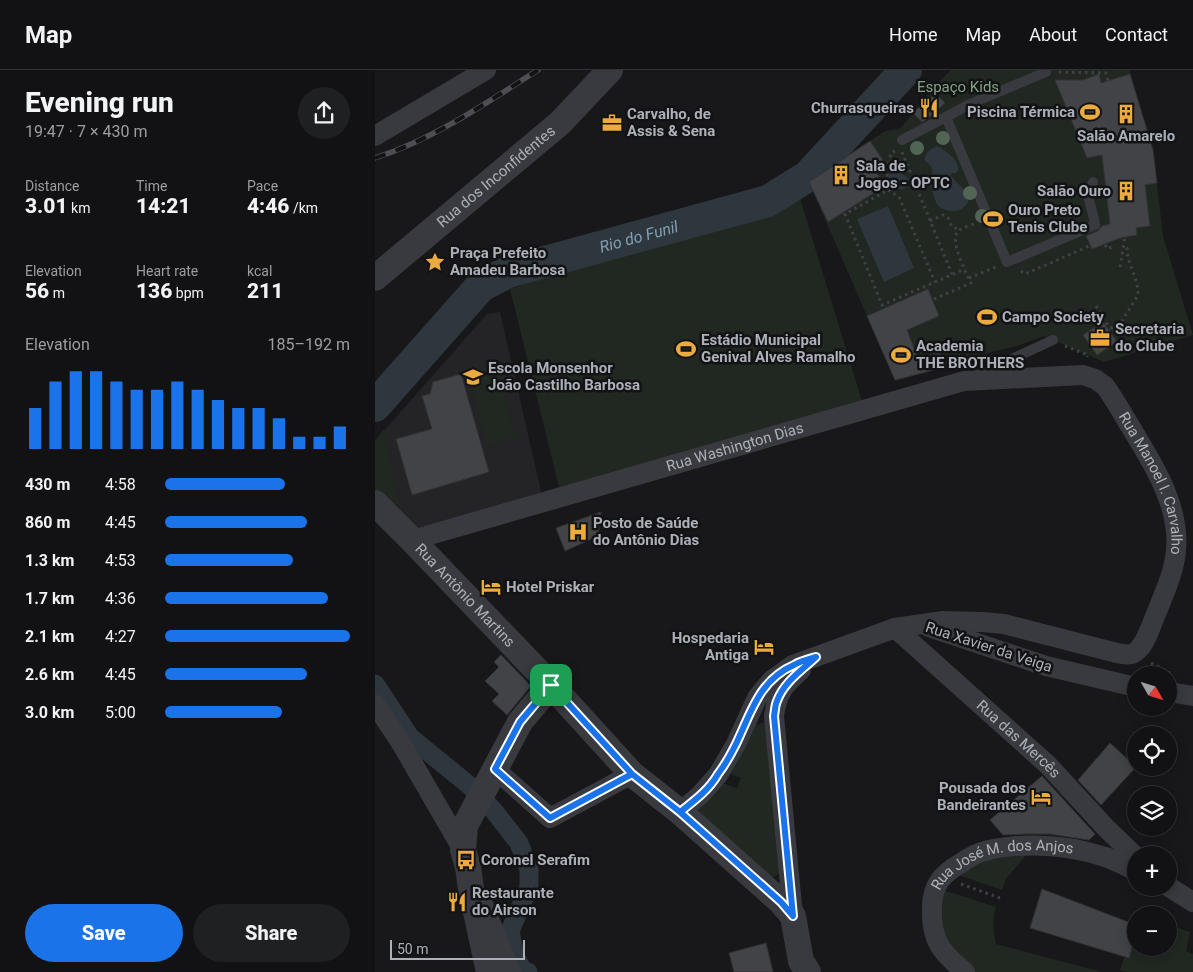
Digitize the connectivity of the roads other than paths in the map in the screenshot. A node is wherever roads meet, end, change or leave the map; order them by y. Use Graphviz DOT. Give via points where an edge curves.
graph roads {
  1 [pos="486,70"];
  2 [pos="609,70"];
  3 [pos="1046,72"];
  4 [pos="946,118"];
  5 [pos="375,136"];
  6 [pos="902,140"];
  7 [pos="1093,182"];
  8 [pos="375,278"];
  9 [pos="1053,340"];
  10 [pos="963,381"];
  11 [pos="375,503"];
  12 [pos="412,540"];
  13 [pos="919,624"];
  14 [pos="895,628"];
  15 [pos="816,657"];
  16 [pos="551,685"];
  17 [pos="1127,685"];
  18 [pos="1177,687"];
  19 [pos="1193,696"];
  20 [pos="375,704"];
  21 [pos="632,774"];
  22 [pos="486,788"];
  23 [pos="680,812"];
  24 [pos="1127,848"];
  25 [pos="466,859"];
  26 [pos="1127,867"];
  27 [pos="1177,892"];
  28 [pos="1193,902"];
  29 [pos="793,916"];
  30 [pos="489,972"];
  31 [pos="511,972"];
  32 [pos="808,972"];
  33 [pos="965,972"];
  1 -- 5 [label="street"];
  2 -- 8 [label="street, Rua dos Inconfidentes" via="560,123"];
  3 -- 4 [label="lane" via="970,104"];
  4 -- 6 [label="lane"];
  4 -- 7 [label="lane" via="1007,262 1095,225 1088,196"];
  9 -- 10 [label="lane, Rua Washington Dias"];
  10 -- 12 [label="street, Rua Washington Dias"];
  10 -- 13 [label="street, Rua Manoel I. Carvalho" via="1083,375 1105,386 1151,460 1165,491 1173,514 1176,552 1147,637 1133,654 1117,654 1004,624 963,621"];
  11 -- 12 [label="street, Rua Antônio Martins"];
  12 -- 16 [label="street, Rua Antônio Martins"];
  13 -- 14 [label="street, Rua Xavier da Veiga"];
  13 -- 17 [label="street, Rua Xavier da Veiga" via="1046,666"];
  14 -- 15 [label="street, Rua Xavier da Veiga"];
  14 -- 24 [label="street, Rua das Mercês" via="1048,764"];
  15 -- 23 [label="street, Rua Xavier da Veiga" via="793,665 764,688 718,775"];
  15 -- 29 [label="street" via="782,690 774,716"];
  16 -- 21 [label="street, Rua Antônio Martins"];
  16 -- 22 [label="street" via="520,722"];
  18 -- 19 [label="street"];
  20 -- 25 [label="street" via="401,743"];
  21 -- 22 [label="street" via="550,818"];
  21 -- 23 [label="street, Rua Antônio Martins"];
  22 -- 25 [label="street" via="465,826"];
  23 -- 29 [label="street, Rua Antônio Martins"];
  25 -- 30 [label="street"];
  25 -- 31 [label="street"];
  26 -- 33 [label="street, Rua José M. dos Anjos" via="1083,850 1046,845 984,851 954,867 941,877 935,889 932,914 934,933 942,950"];
  27 -- 28 [label="street"];
  29 -- 32 [label="street" via="801,961"];
}
